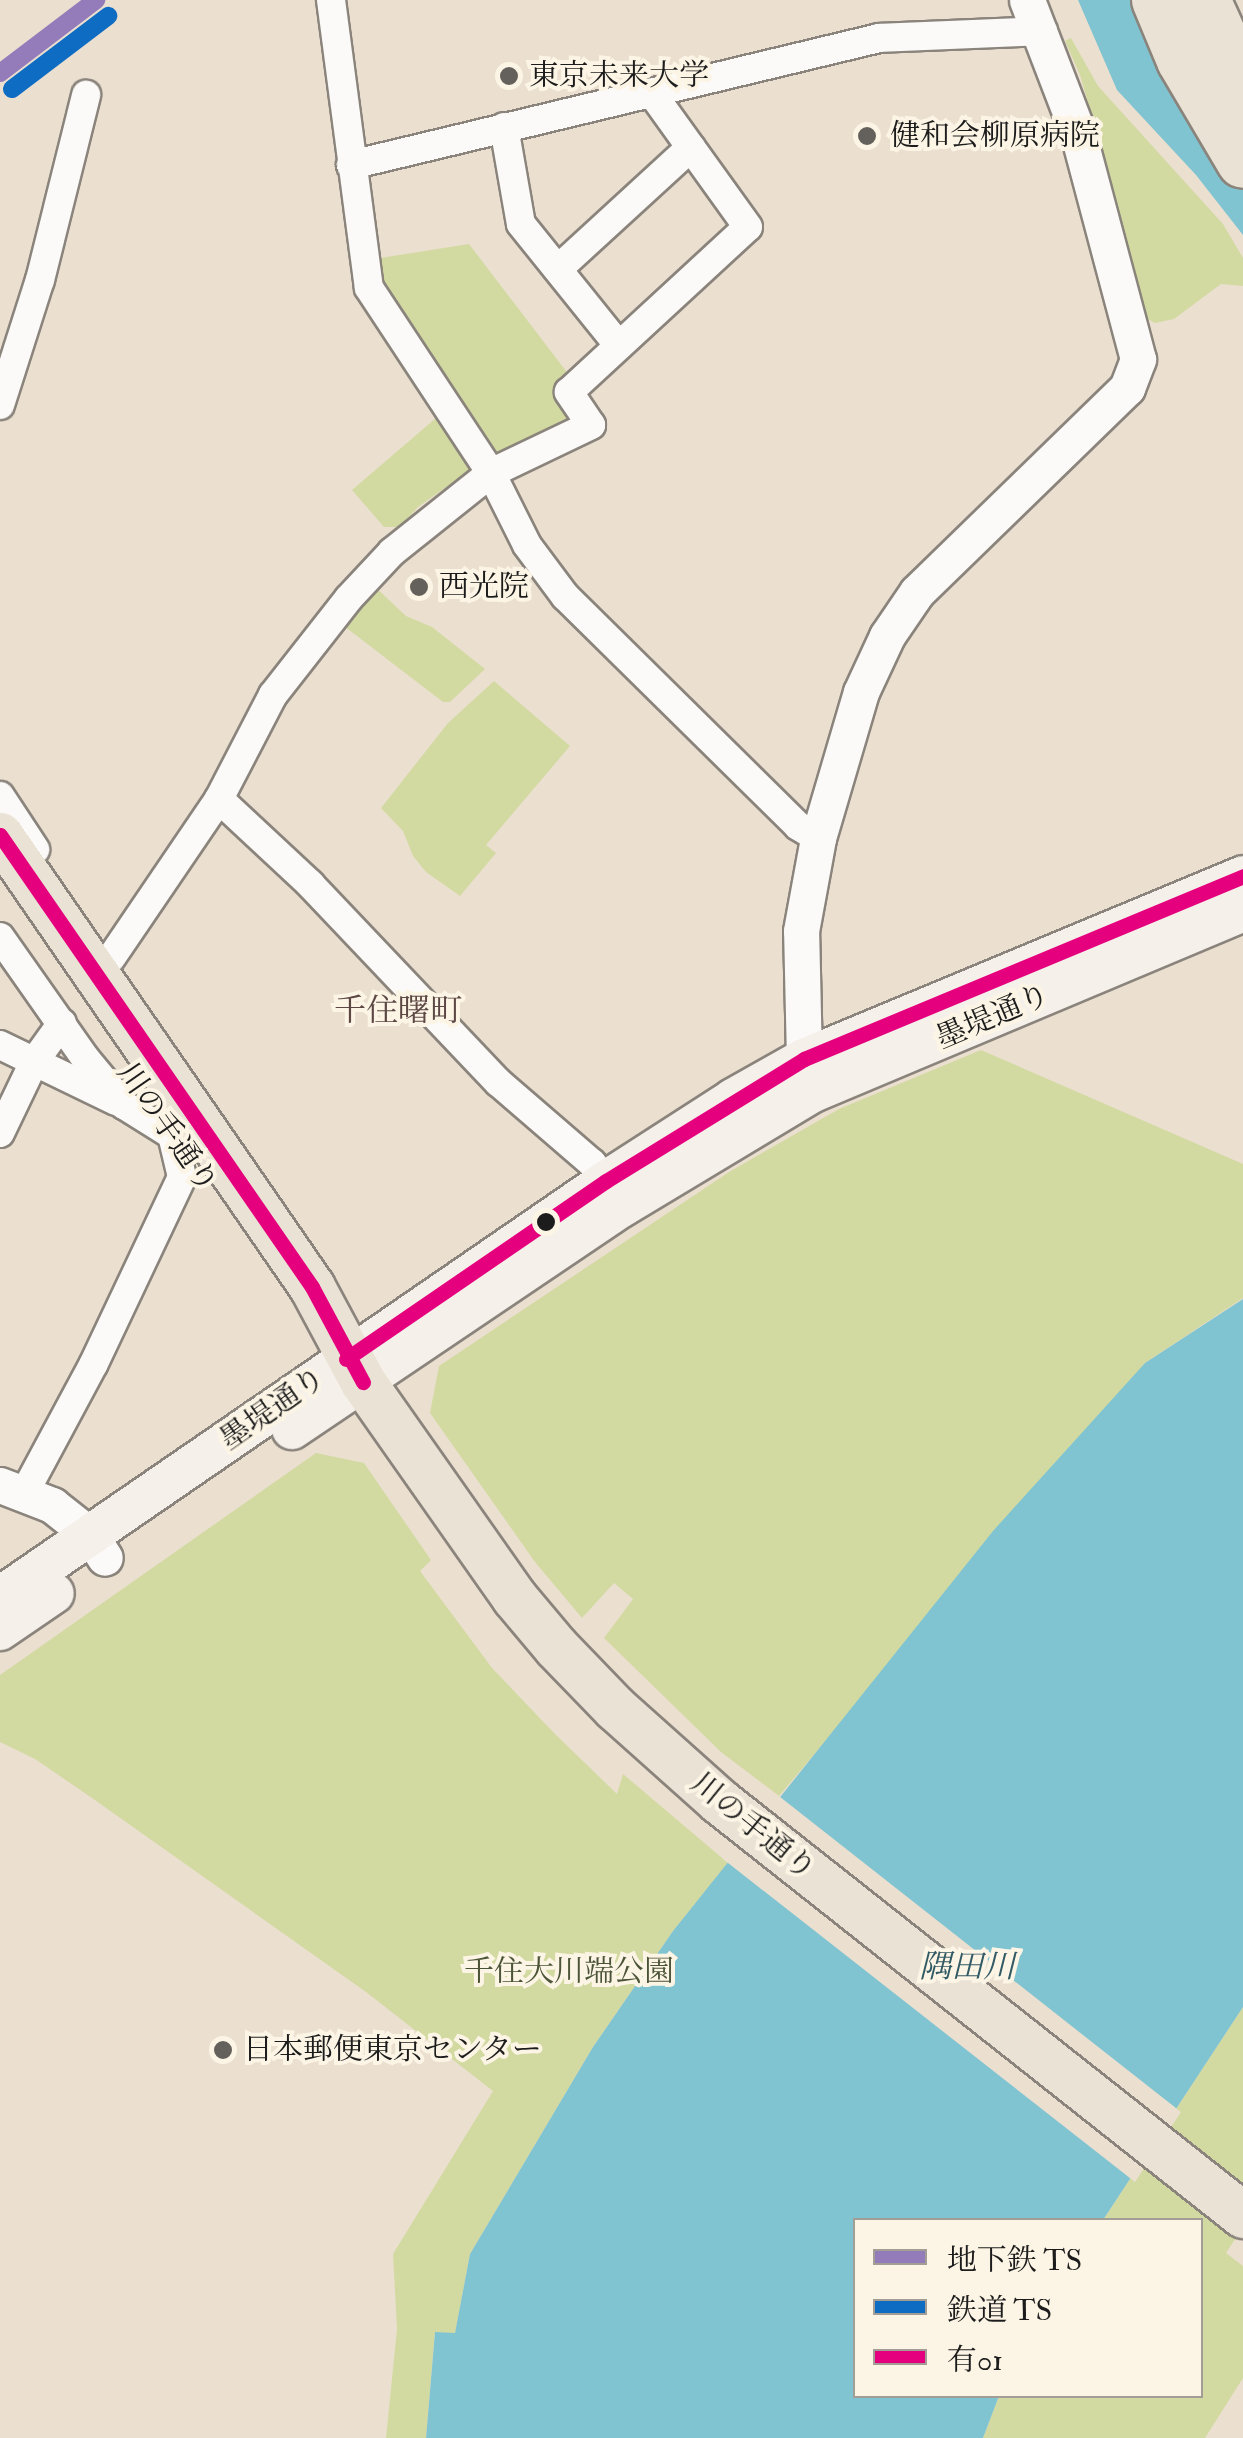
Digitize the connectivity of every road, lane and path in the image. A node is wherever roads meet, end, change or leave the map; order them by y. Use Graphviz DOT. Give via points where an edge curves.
graph roads {
  1 [pos="331,0"];
  2 [pos="1158,0"];
  3 [pos="1204,0"];
  4 [pos="1035,16"];
  5 [pos="1243,86"];
  6 [pos="651,92"];
  7 [pos="86,95"];
  8 [pos="504,128"];
  9 [pos="691,147"];
  10 [pos="1243,162"];
  11 [pos="351,165"];
  12 [pos="558,269"];
  13 [pos="618,346"];
  14 [pos="0,404"];
  15 [pos="491,474"];
  16 [pos="0,796"];
  17 [pos="219,799"];
  18 [pos="0,836"];
  19 [pos="818,838"];
  20 [pos="1243,876"];
  21 [pos="0,887"];
  22 [pos="1243,911"];
  23 [pos="0,936"];
  24 [pos="111,958"];
  25 [pos="93,1021"];
  26 [pos="0,1044"];
  27 [pos="34,1062"];
  28 [pos="808,1075"];
  29 [pos="124,1105"];
  30 [pos="184,1126"];
  31 [pos="0,1132"];
  32 [pos="606,1181"];
  33 [pos="354,1370"];
  34 [pos="12,1488"];
  35 [pos="97,1547"];
  36 [pos="0,1597"];
  37 [pos="0,1630"];
  38 [pos="1235,2208"];
  1 -- 11 [label="street"];
  2 -- 10 [label="highway" via="1183,60"];
  3 -- 5 [label="highway"];
  4 -- 6 [label="street" via="879,38"];
  4 -- 19 [label="street" via="1078,133 1135,340 1134,375 956,551 897,621 861,692"];
  6 -- 8 [label="street"];
  6 -- 9 [label="street"];
  7 -- 14 [label="street" via="40,280"];
  8 -- 11 [label="street"];
  8 -- 12 [label="street" via="521,224"];
  9 -- 12 [label="street"];
  9 -- 13 [label="street" via="748,227"];
  11 -- 15 [label="street" via="368,288"];
  12 -- 13 [label="street"];
  13 -- 15 [label="street" via="569,392 591,426"];
  15 -- 17 [label="street" via="392,552 349,598 273,695"];
  15 -- 19 [label="street" via="526,545 566,596 798,826"];
  16 -- 24 [label="street"];
  17 -- 24 [label="street"];
  17 -- 32 [label="street" via="310,884 498,1082"];
  18 -- 25 [label="main road, 川の手通り"];
  19 -- 28 [label="street" via="801,931"];
  20 -- 28 [label="main road, 墨堤通り"];
  21 -- 25 [label="main road, 川の手通り"];
  22 -- 28 [label="main road, 墨堤通り"];
  23 -- 25 [label="street"];
  24 -- 30 [label="street" via="198,1091"];
  25 -- 27 [label="street"];
  25 -- 29 [label="street"];
  25 -- 30 [label="main road, 川の手通り"];
  26 -- 27 [label="street"];
  27 -- 29 [label="street"];
  27 -- 31 [label="street"];
  28 -- 32 [label="main road, 墨堤通り"];
  28 -- 33 [label="main road, 墨堤通り" via="622,1206"];
  29 -- 30 [label="street"];
  30 -- 33 [label="main road, 川の手通り" via="312,1288"];
  30 -- 34 [label="street" via="182,1178 93,1365"];
  32 -- 33 [label="main road, 墨堤通り"];
  33 -- 35 [label="main road, 墨堤通り"];
  33 -- 38 [label="main road, 川の手通り" via="524,1610 615,1708 719,1801"];
  34 -- 35 [label="street" via="52,1506"];
  35 -- 36 [label="main road, 墨堤通り"];
  35 -- 37 [label="main road, 墨堤通り"];
}
